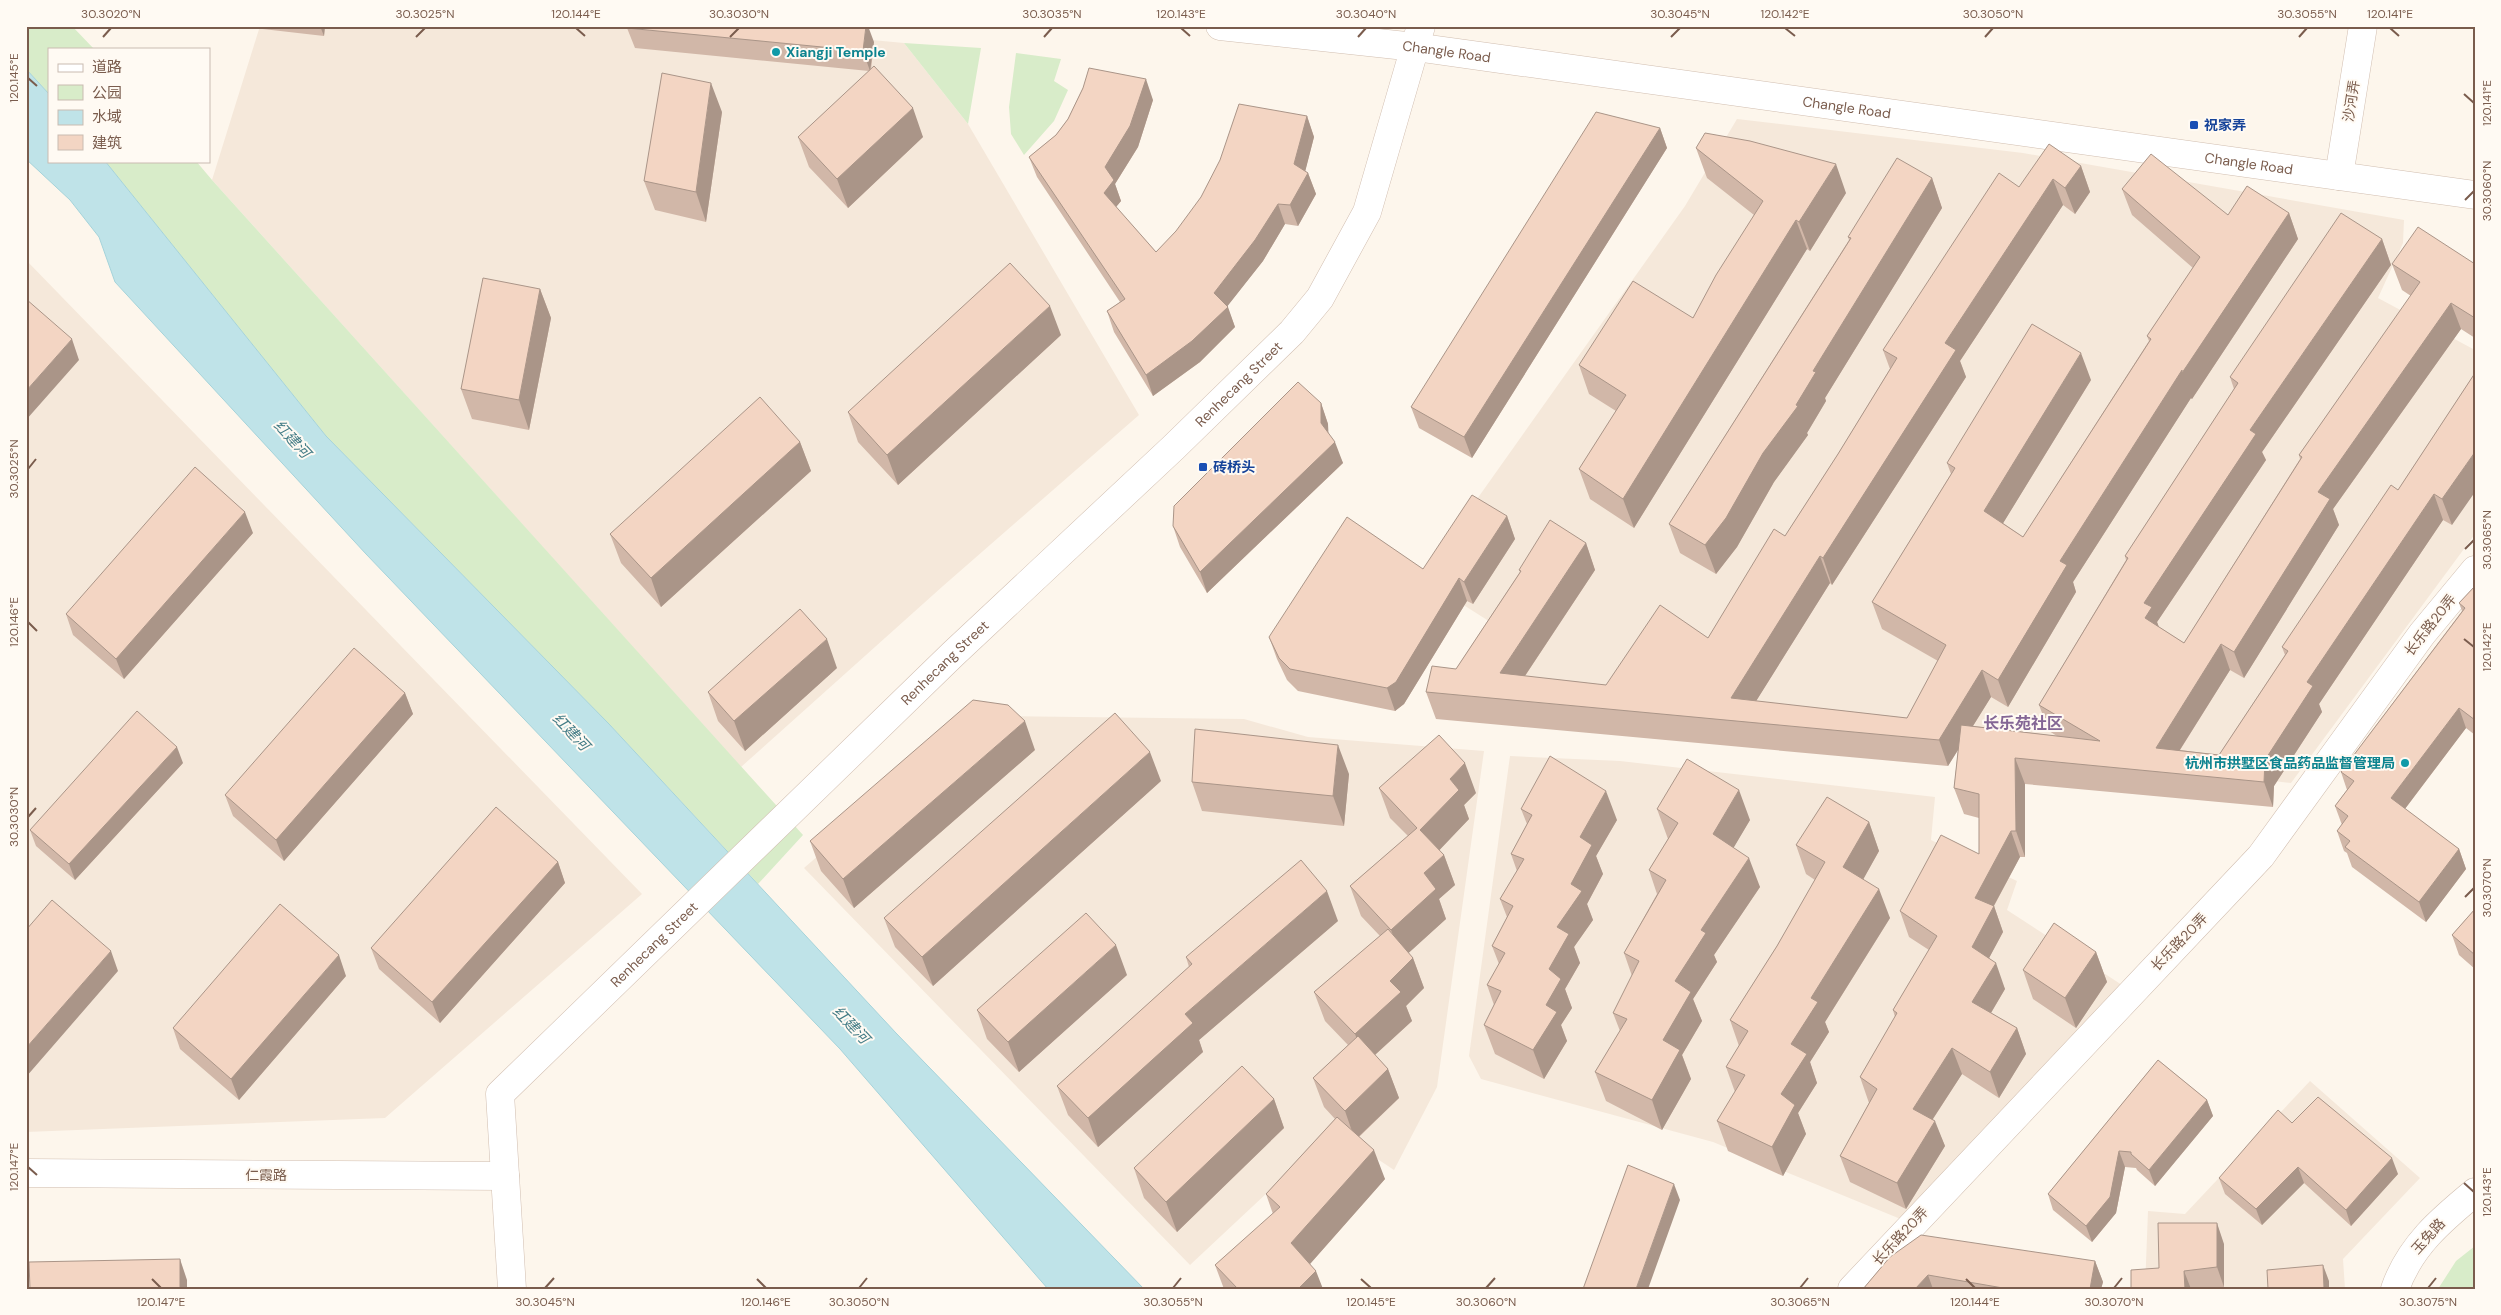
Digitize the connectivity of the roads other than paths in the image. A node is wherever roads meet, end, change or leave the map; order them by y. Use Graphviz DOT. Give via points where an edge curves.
graph roads {
  1 [pos="1220,26"];
  2 [pos="2363,26"];
  3 [pos="1418,37"];
  4 [pos="2339,176"];
  5 [pos="2475,195"];
  6 [pos="2475,570"];
  7 [pos="26,1173"];
  8 [pos="505,1176"];
  9 [pos="2475,1192"];
  10 [pos="512,1289"];
  11 [pos="1852,1289"];
  12 [pos="2394,1289"];
  1 -- 3 [label="street, Changle Road"];
  2 -- 4 [label="street, 沙河弄"];
  3 -- 4 [label="street, Changle Road"];
  3 -- 8 [label="street, Renhecang Street" via="1367,212 1320,298 1298,325 1174,447 952,654 500,1094"];
  4 -- 5 [label="street, Changle Road"];
  6 -- 11 [label="street, 长乐路20弄" via="2422,634 2261,856"];
  7 -- 8 [label="street, 仁霞路"];
  8 -- 10 [label="street, Renhecang Street"];
  9 -- 12 [label="street, 玉兔路" via="2419,1242"];
}
